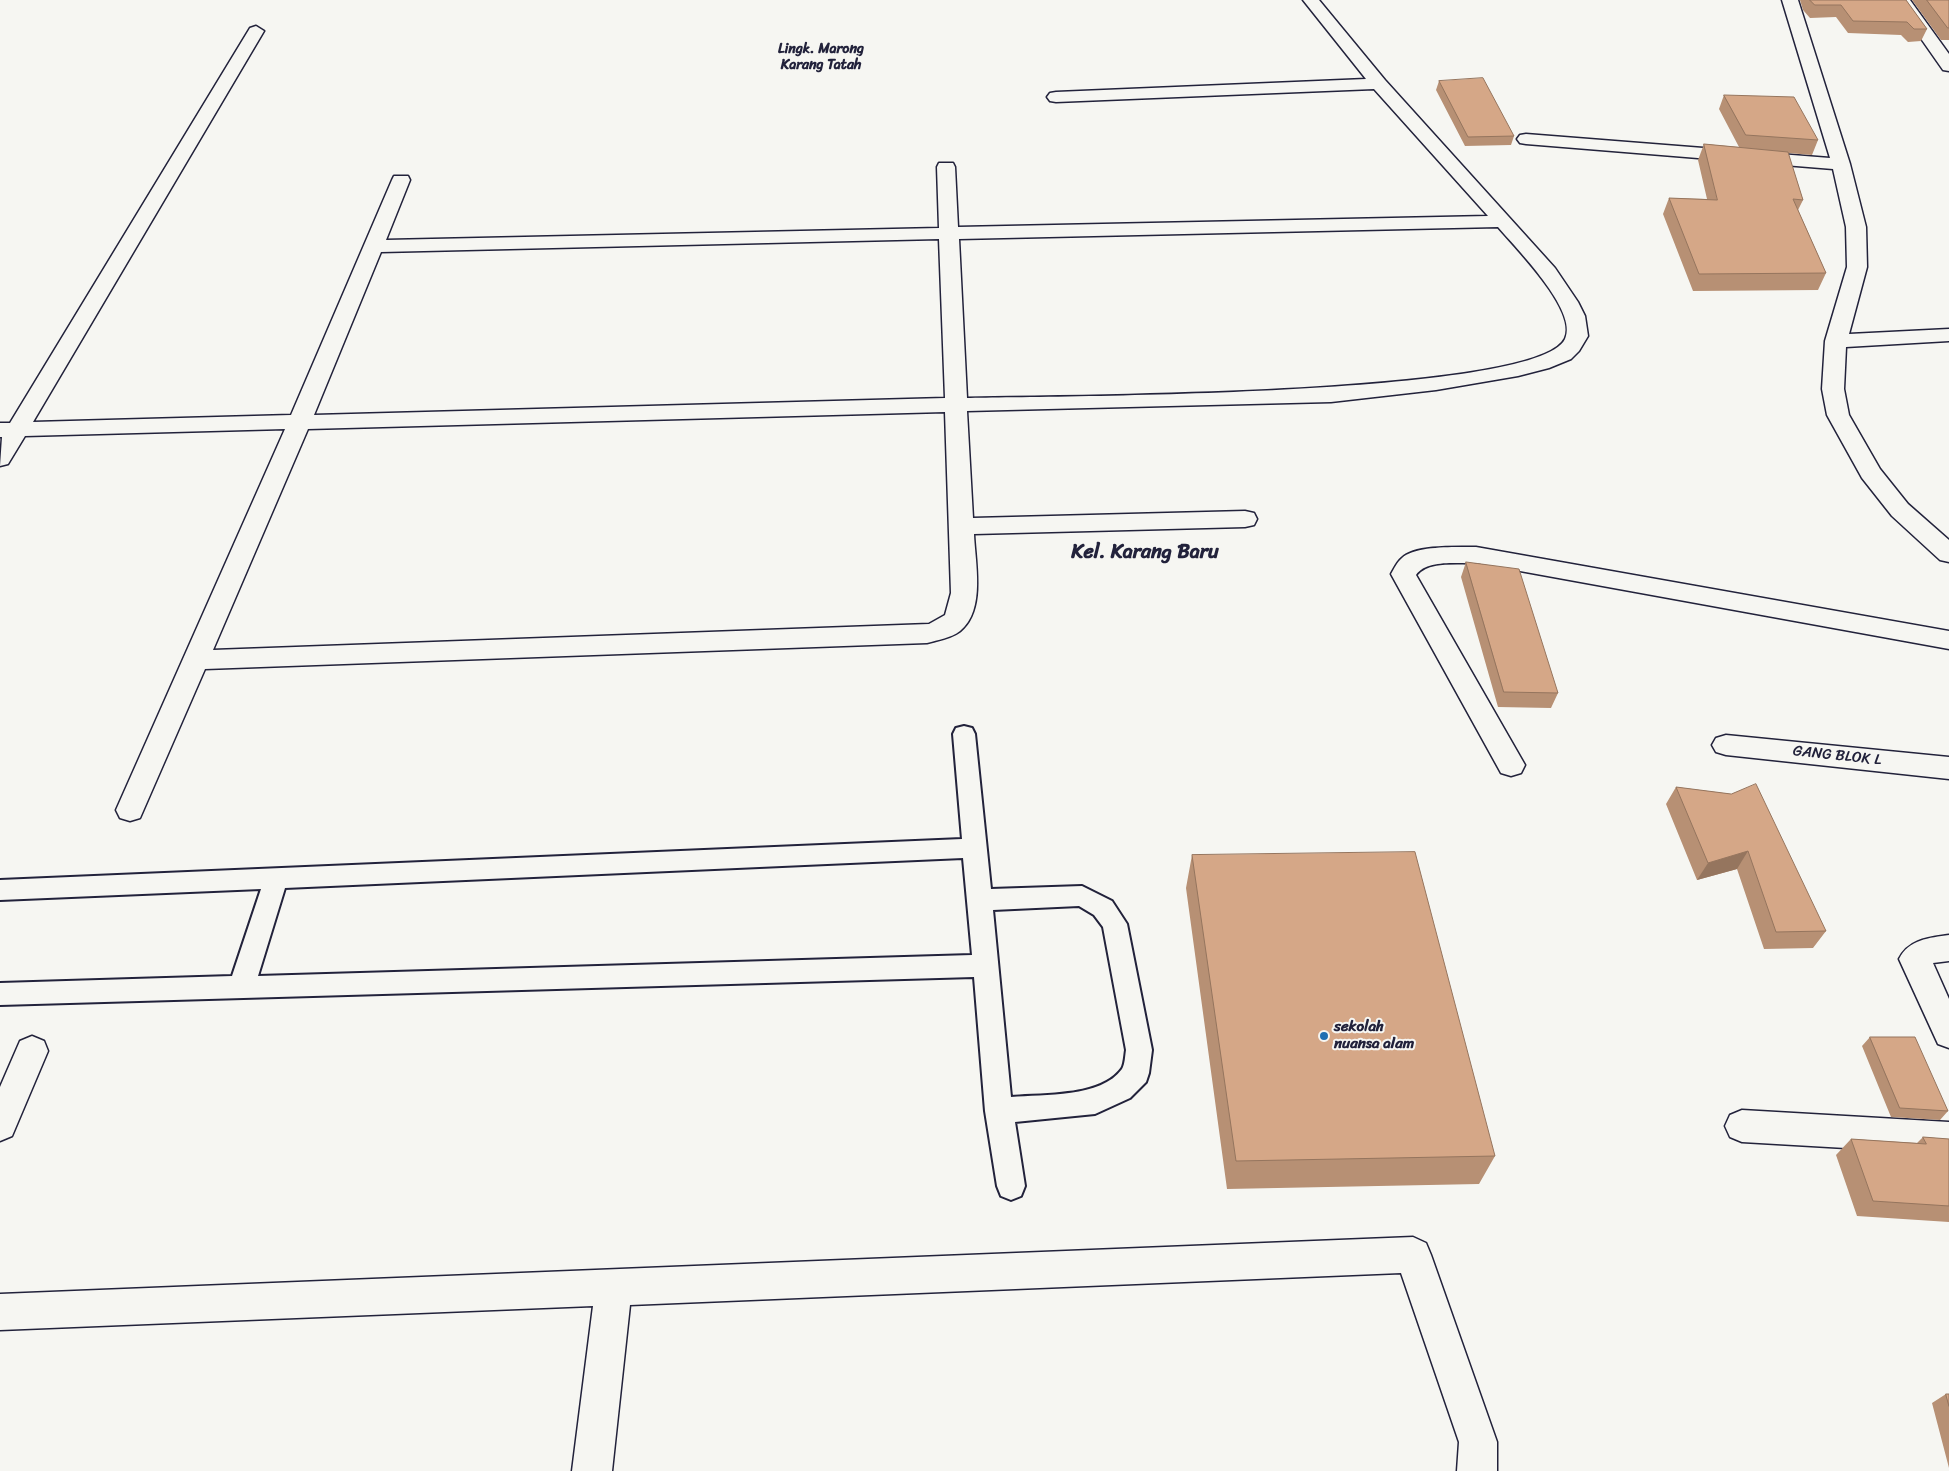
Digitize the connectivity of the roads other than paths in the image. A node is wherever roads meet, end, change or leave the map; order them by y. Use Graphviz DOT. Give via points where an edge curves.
graph roads {
  1 [pos="1311,0"];
  2 [pos="1790,0"];
  3 [pos="1902,0"];
  4 [pos="256,31"];
  5 [pos="1949,66"];
  6 [pos="1379,84"];
  7 [pos="1056,97"];
  8 [pos="1526,139"];
  9 [pos="1841,164"];
  10 [pos="946,167"];
  11 [pos="401,180"];
  12 [pos="1503,221"];
  13 [pos="950,233"];
  14 [pos="374,246"];
  15 [pos="1949,335"];
  16 [pos="1836,341"];
  17 [pos="956,405"];
  18 [pos="300,421"];
  19 [pos="9,429"];
  20 [pos="0,459"];
  21 [pos="1246,519"];
  22 [pos="962,526"];
  23 [pos="1949,554"];
  24 [pos="1949,640"];
  25 [pos="194,660"];
  26 [pos="964,734"];
  27 [pos="1726,745"];
  28 [pos="1511,765"];
  29 [pos="1949,768"];
  30 [pos="130,810"];
  31 [pos="976,848"];
  32 [pos="276,880"];
  33 [pos="0,890"];
  34 [pos="979,900"];
  35 [pos="1949,948"];
  36 [pos="986,966"];
  37 [pos="241,987"];
  38 [pos="0,994"];
  39 [pos="1949,1034"];
  40 [pos="32,1051"];
  41 [pos="999,1111"];
  42 [pos="0,1126"];
  43 [pos="1742,1126"];
  44 [pos="1949,1138"];
  45 [pos="1011,1186"];
  46 [pos="614,1287"];
  47 [pos="0,1312"];
  48 [pos="592,1471"];
  49 [pos="1477,1471"];
  1 -- 6 [label="street"];
  2 -- 9 [label="street"];
  3 -- 5 [label="street"];
  4 -- 19 [label="street"];
  6 -- 7 [label="street"];
  6 -- 12 [label="street"];
  8 -- 9 [label="street"];
  9 -- 16 [label="street" via="1856,227 1857,267"];
  10 -- 13 [label="street"];
  11 -- 14 [label="street"];
  12 -- 13 [label="street"];
  12 -- 17 [label="street" via="1570,302 1576,318 1579,331 1576,342 1565,353 1543,362 1400,390 1331,395"];
  13 -- 14 [label="street"];
  13 -- 17 [label="street"];
  14 -- 18 [label="street"];
  15 -- 16 [label="street"];
  16 -- 23 [label="street" via="1833,389 1838,415 1870,473 1900,510"];
  17 -- 18 [label="street"];
  17 -- 22 [label="street"];
  18 -- 19 [label="street"];
  18 -- 25 [label="street"];
  19 -- 20 [label="street"];
  21 -- 22 [label="street"];
  22 -- 25 [label="street" via="964,593 961,613 947,629 927,634"];
  24 -- 28 [label="street" via="1476,555 1441,556 1412,562 1404,574"];
  25 -- 30 [label="street"];
  26 -- 31 [label="lane"];
  27 -- 29 [label="street, GANG BLOK L"];
  31 -- 32 [label="lane"];
  31 -- 34 [label="lane"];
  32 -- 33 [label="lane"];
  32 -- 37 [label="lane"];
  34 -- 36 [label="lane"];
  34 -- 41 [label="lane" via="1082,896 1102,908 1115,924 1139,1050 1136,1073 1120,1089 1095,1102"];
  35 -- 39 [label="street" via="1926,951 1915,959"];
  36 -- 37 [label="lane"];
  36 -- 41 [label="lane"];
  37 -- 38 [label="lane"];
  40 -- 42 [label="street"];
  41 -- 45 [label="lane"];
  43 -- 44 [label="street"];
  46 -- 47 [label="street"];
  46 -- 48 [label="street"];
  46 -- 49 [label="street" via="1414,1255 1478,1442"];
}
